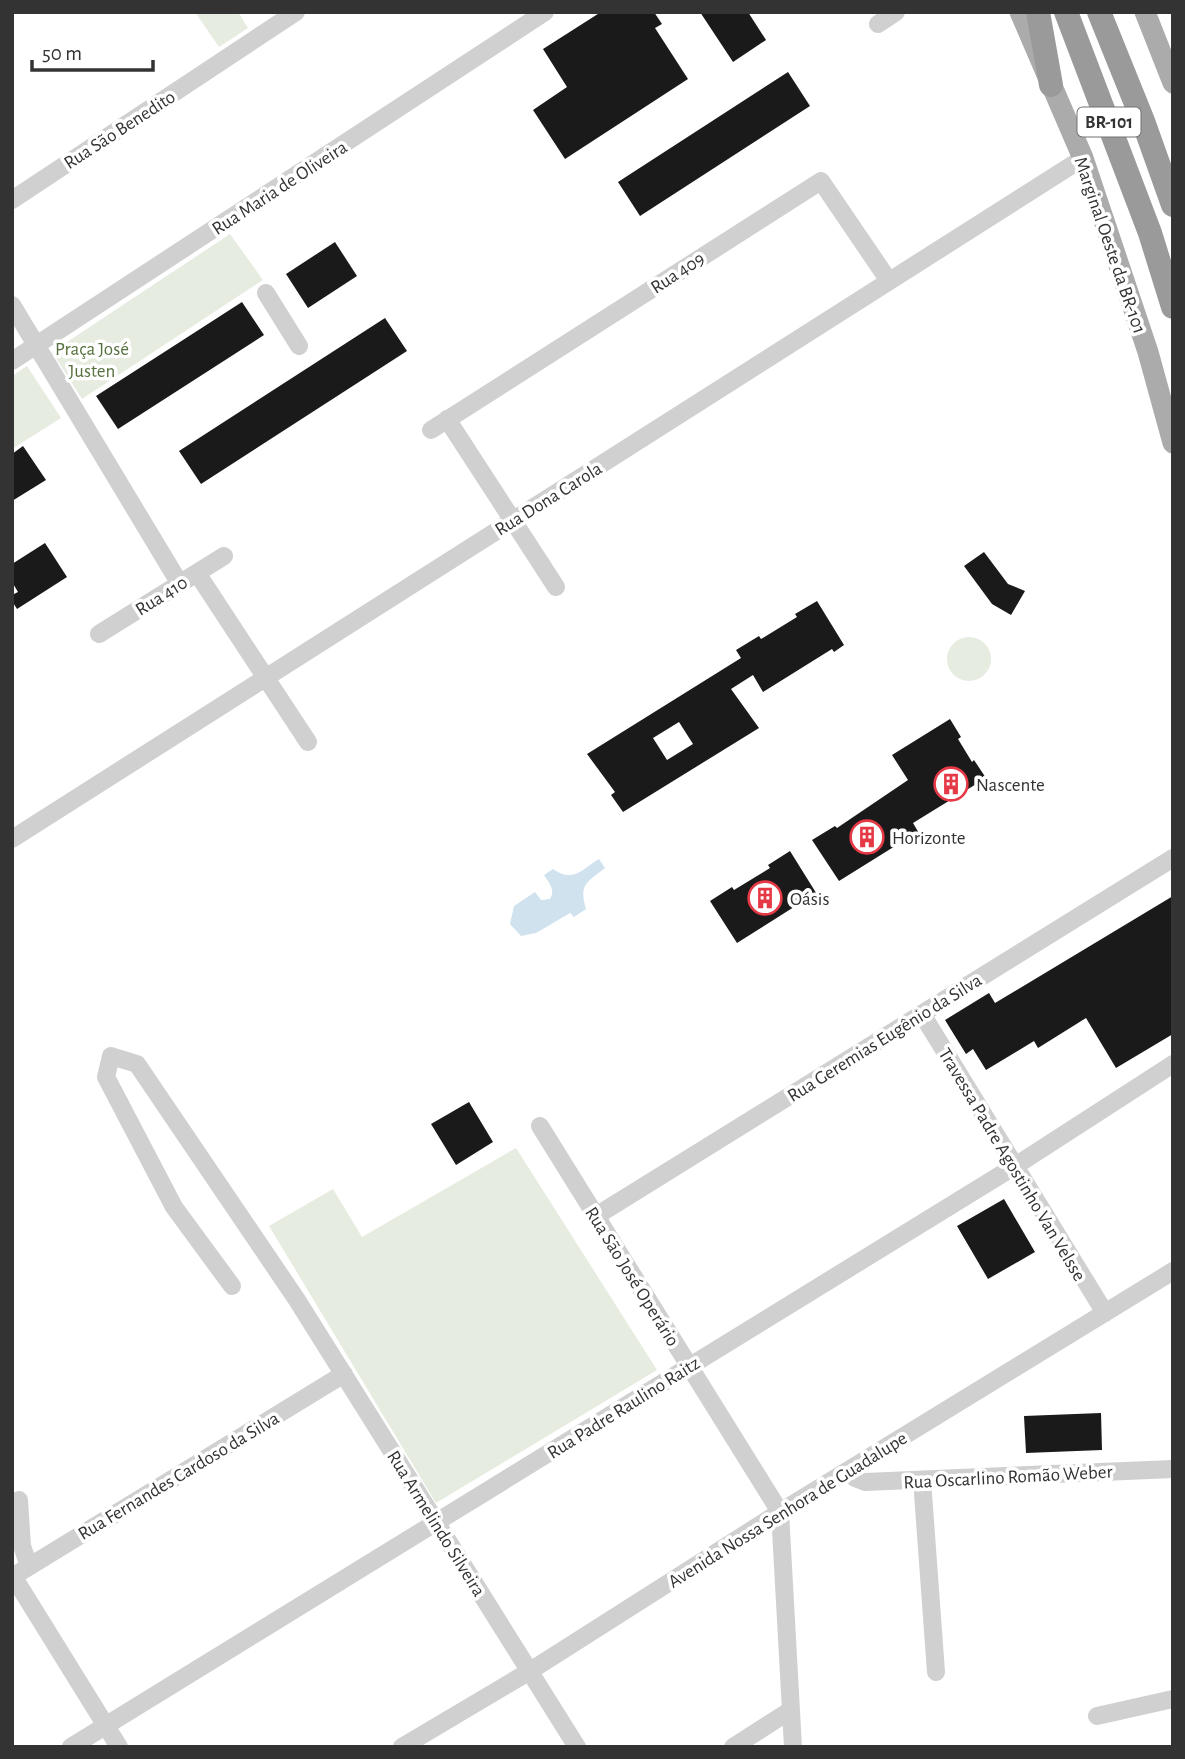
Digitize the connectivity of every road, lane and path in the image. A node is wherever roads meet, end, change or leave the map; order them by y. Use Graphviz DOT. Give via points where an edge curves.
graph roads {
  1 [pos="296,12"];
  2 [pos="545,12"];
  3 [pos="895,12"];
  4 [pos="1020,12"];
  5 [pos="1038,12"];
  6 [pos="1066,12"];
  7 [pos="1099,12"];
  8 [pos="1145,12"];
  9 [pos="878,24"];
  10 [pos="1173,83"];
  11 [pos="1051,85"];
  12 [pos="1083,158"];
  13 [pos="12,200"];
  14 [pos="1173,205"];
  15 [pos="889,281"];
  16 [pos="266,293"];
  17 [pos="12,305"];
  18 [pos="1173,307"];
  19 [pos="36,345"];
  20 [pos="299,346"];
  21 [pos="12,361"];
  22 [pos="447,419"];
  23 [pos="431,430"];
  24 [pos="1173,443"];
  25 [pos="513,520"];
  26 [pos="224,556"];
  27 [pos="197,573"];
  28 [pos="180,583"];
  29 [pos="556,587"];
  30 [pos="99,634"];
  31 [pos="265,678"];
  32 [pos="308,742"];
  33 [pos="12,839"];
  34 [pos="1173,858"];
  35 [pos="922,1014"];
  36 [pos="1173,1064"];
  37 [pos="540,1126"];
  38 [pos="1014,1166"];
  39 [pos="596,1216"];
  40 [pos="1173,1271"];
  41 [pos="232,1286"];
  42 [pos="1105,1313"];
  43 [pos="689,1366"];
  44 [pos="344,1374"];
  45 [pos="1173,1469"];
  46 [pos="848,1471"];
  47 [pos="922,1480"];
  48 [pos="19,1500"];
  49 [pos="780,1512"];
  50 [pos="436,1522"];
  51 [pos="29,1566"];
  52 [pos="13,1577"];
  53 [pos="530,1671"];
  54 [pos="936,1672"];
  55 [pos="1173,1699"];
  56 [pos="791,1710"];
  57 [pos="1097,1716"];
  58 [pos="105,1725"];
  59 [pos="71,1747"];
  60 [pos="119,1747"];
  61 [pos="402,1747"];
  62 [pos="577,1747"];
  63 [pos="733,1747"];
  64 [pos="793,1747"];
  1 -- 13 [label="street, Rua São Benedito"];
  2 -- 19 [label="street, Rua Maria de Oliveira"];
  3 -- 9 [label="street"];
  4 -- 11 [label="main road, Marginal Oeste da BR-101"];
  5 -- 11 [label="highway"];
  6 -- 18 [label="highway, BR-101" via="1150,233"];
  7 -- 14 [label="highway, BR-101"];
  8 -- 10 [label="main road"];
  11 -- 12 [label="main road, Marginal Oeste da BR-101"];
  12 -- 15 [label="street, Rua Dona Carola"];
  12 -- 24 [label="main road, Marginal Oeste da BR-101" via="1148,352"];
  15 -- 22 [label="street, Rua 409" via="821,181"];
  15 -- 25 [label="street, Rua Dona Carola"];
  16 -- 20 [label="street"];
  17 -- 19 [label="street"];
  19 -- 21 [label="street, Rua Maria de Oliveira"];
  19 -- 28 [label="street"];
  22 -- 23 [label="street, Rua 409"];
  22 -- 25 [label="street"];
  25 -- 29 [label="street"];
  25 -- 31 [label="street, Rua Dona Carola"];
  26 -- 27 [label="street, Rua 410"];
  27 -- 28 [label="street, Rua 410"];
  27 -- 31 [label="street"];
  28 -- 30 [label="street, Rua 410"];
  31 -- 32 [label="street"];
  31 -- 33 [label="street, Rua Dona Carola"];
  34 -- 35 [label="street, Rua Geremias Eugênio da Silva"];
  35 -- 38 [label="street, Travessa Padre Agostinho Van Velsse"];
  35 -- 39 [label="street, Rua Geremias Eugênio da Silva"];
  36 -- 38 [label="street, Rua Padre Raulino Raitz"];
  37 -- 39 [label="street, Rua São José Operário"];
  38 -- 42 [label="street, Travessa Padre Agostinho Van Velsse"];
  38 -- 43 [label="street, Rua Padre Raulino Raitz"];
  39 -- 43 [label="street, Rua São José Operário"];
  40 -- 42 [label="street, Avenida Nossa Senhora de Guadalupe"];
  41 -- 44 [label="street, Rua Armelindo Silveira" via="174,1207 155,1171 106,1077 111,1056 137,1064"];
  42 -- 46 [label="street, Avenida Nossa Senhora de Guadalupe"];
  43 -- 49 [label="street, Rua São José Operário"];
  43 -- 50 [label="street, Rua Padre Raulino Raitz"];
  44 -- 50 [label="street, Rua Armelindo Silveira"];
  44 -- 51 [label="street, Rua Fernandes Cardoso da Silva"];
  45 -- 47 [label="street, Rua Oscarlino Romão Weber"];
  46 -- 47 [label="street, Rua Oscarlino Romão Weber" via="865,1482"];
  46 -- 49 [label="street, Avenida Nossa Senhora de Guadalupe"];
  47 -- 54 [label="street"];
  48 -- 51 [label="street" via="22,1546"];
  49 -- 53 [label="street, Avenida Nossa Senhora de Guadalupe"];
  49 -- 56 [label="street, Rua São José Operário"];
  50 -- 53 [label="street, Rua Armelindo Silveira"];
  50 -- 58 [label="street, Rua Padre Raulino Raitz"];
  51 -- 52 [label="street, Rua Fernandes Cardoso da Silva"];
  52 -- 58 [label="street"];
  53 -- 61 [label="street, Avenida Nossa Senhora de Guadalupe"];
  53 -- 62 [label="street, Rua Armelindo Silveira"];
  55 -- 57 [label="street"];
  56 -- 63 [label="street"];
  56 -- 64 [label="street, Rua São José Operário"];
  58 -- 59 [label="street, Rua Padre Raulino Raitz"];
  58 -- 60 [label="street"];
}
